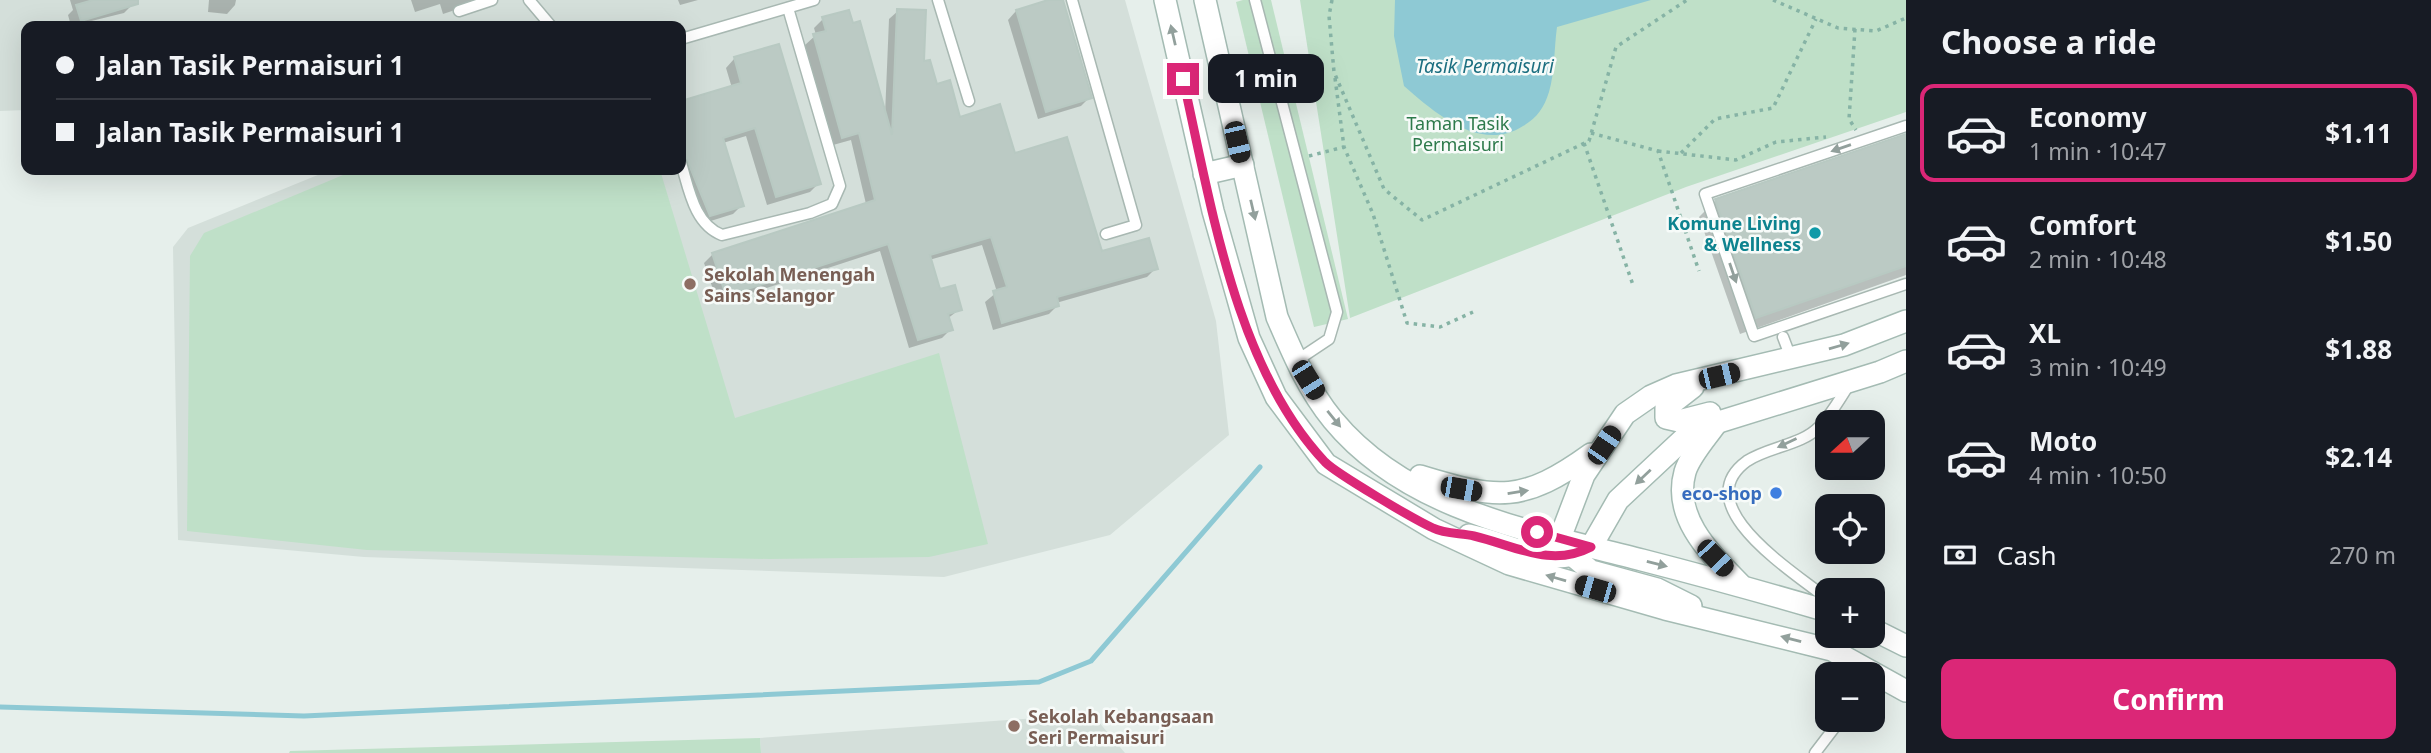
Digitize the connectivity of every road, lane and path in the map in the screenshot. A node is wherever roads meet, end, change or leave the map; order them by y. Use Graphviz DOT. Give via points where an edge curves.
graph roads {
  1 [pos="492,0"];
  2 [pos="528,0"];
  3 [pos="814,0"];
  4 [pos="938,0"];
  5 [pos="1072,0"];
  6 [pos="1165,0"];
  7 [pos="1205,0"];
  8 [pos="1255,0"];
  9 [pos="1332,0"];
  10 [pos="1687,0"];
  11 [pos="1773,0"];
  12 [pos="788,8"];
  13 [pos="459,10"];
  14 [pos="1906,18"];
  15 [pos="1816,19"];
  16 [pos="547,21"];
  17 [pos="1855,29"];
  18 [pos="686,38"];
  19 [pos="1334,72"];
  20 [pos="969,101"];
  21 [pos="1906,126"];
  22 [pos="1591,133"];
  23 [pos="1844,135"];
  24 [pos="1830,136"];
  25 [pos="1584,143"];
  26 [pos="1343,147"];
  27 [pos="1658,151"];
  28 [pos="1681,153"];
  29 [pos="1313,155"];
  30 [pos="1243,166"];
  31 [pos="1204,174"];
  32 [pos="685,175"];
  33 [pos="1106,234"];
  34 [pos="1699,271"];
  35 [pos="1906,284"];
  36 [pos="1633,285"];
  37 [pos="1473,312"];
  38 [pos="1906,321"];
  39 [pos="1783,337"];
  40 [pos="1791,358"];
  41 [pos="1296,361"];
  42 [pos="1906,361"];
  43 [pos="1705,379"];
  44 [pos="1852,381"];
  45 [pos="1829,388"];
  46 [pos="1718,421"];
  47 [pos="1604,445"];
  48 [pos="1381,465"];
  49 [pos="1434,529"];
  50 [pos="1560,538"];
  51 [pos="1582,552"];
  52 [pos="1741,586"];
  53 [pos="1815,589"];
  54 [pos="1815,608"];
  55 [pos="1716,619"];
  56 [pos="1885,636"];
  57 [pos="1906,646"];
  58 [pos="1852,662"];
  59 [pos="1885,680"];
  60 [pos="1906,691"];
  61 [pos="1831,732"];
  62 [pos="1815,753"];
  1 -- 13 [label="lane"];
  2 -- 16 [label="lane"];
  3 -- 12 [label="lane"];
  4 -- 20 [label="lane"];
  5 -- 33 [label="lane" via="1136,225"];
  31 -- 6 [label="main road, one-way"];
  7 -- 30 [label="main road"];
  8 -- 41 [label="lane" via="1337,312 1329,339"];
  9 -- 19 [label="path"];
  10 -- 22 [label="path" via="1616,47"];
  11 -- 15 [label="path"];
  12 -- 18 [label="lane"];
  12 -- 32 [label="lane" via="841,186 832,204 722,234 712,231 697,213"];
  14 -- 17 [label="path" via="1876,31"];
  15 -- 17 [label="path"];
  15 -- 28 [label="path" via="1773,108 1715,119"];
  17 -- 23 [label="path" via="1849,119 1857,133"];
  19 -- 25 [label="path" via="1384,189 1422,220"];
  19 -- 26 [label="path"];
  21 -- 35 [label="lane, one-way" via="1705,194 1754,336"];
  22 -- 25 [label="path"];
  22 -- 27 [label="path"];
  24 -- 28 [label="path" via="1776,142 1736,160"];
  25 -- 36 [label="path"];
  26 -- 29 [label="path"];
  26 -- 37 [label="path" via="1373,214 1407,323 1440,327"];
  27 -- 28 [label="path"];
  27 -- 34 [label="path"];
  30 -- 31 [label="main road"];
  30 -- 41 [label="main road, one-way" via="1277,317"];
  31 -- 49 [label="main road" via="1249,338 1276,397 1326,464"];
  40 -- 38 [label="main road, one-way" via="1843,345"];
  39 -- 40 [label="lane"];
  40 -- 43 [label="main road"];
  41 -- 48 [label="main road, one-way" via="1333,420"];
  42 -- 44 [label="main road"];
  43 -- 45 [label="main road" via="1665,408 1666,418 1693,418 1807,382"];
  43 -- 47 [label="main road" via="1651,396 1625,414"];
  44 -- 45 [label="main road"];
  44 -- 53 [label="lane, one-way" via="1818,428 1746,462 1731,481 1729,508 1746,533"];
  45 -- 46 [label="main road"];
  46 -- 51 [label="main road, one-way" via="1693,430 1618,500"];
  46 -- 52 [label="main road" via="1685,470 1682,502 1702,545"];
  48 -- 47 [label="main road, one-way" via="1461,489 1499,495 1526,492 1556,479"];
  47 -- 50 [label="main road" via="1584,475"];
  48 -- 50 [label="main road" via="1491,521"];
  49 -- 51 [label="main road" via="1548,556"];
  55 -- 49 [label="main road, one-way" via="1509,564"];
  50 -- 51 [label="main road"];
  51 -- 52 [label="main road, one-way"];
  51 -- 55 [label="main road" via="1591,571 1657,589"];
  52 -- 54 [label="main road"];
  58 -- 55 [label="main road, one-way" via="1832,650"];
  56 -- 57 [label="main road"];
  59 -- 60 [label="main road"];
  61 -- 62 [label="lane"];
}
